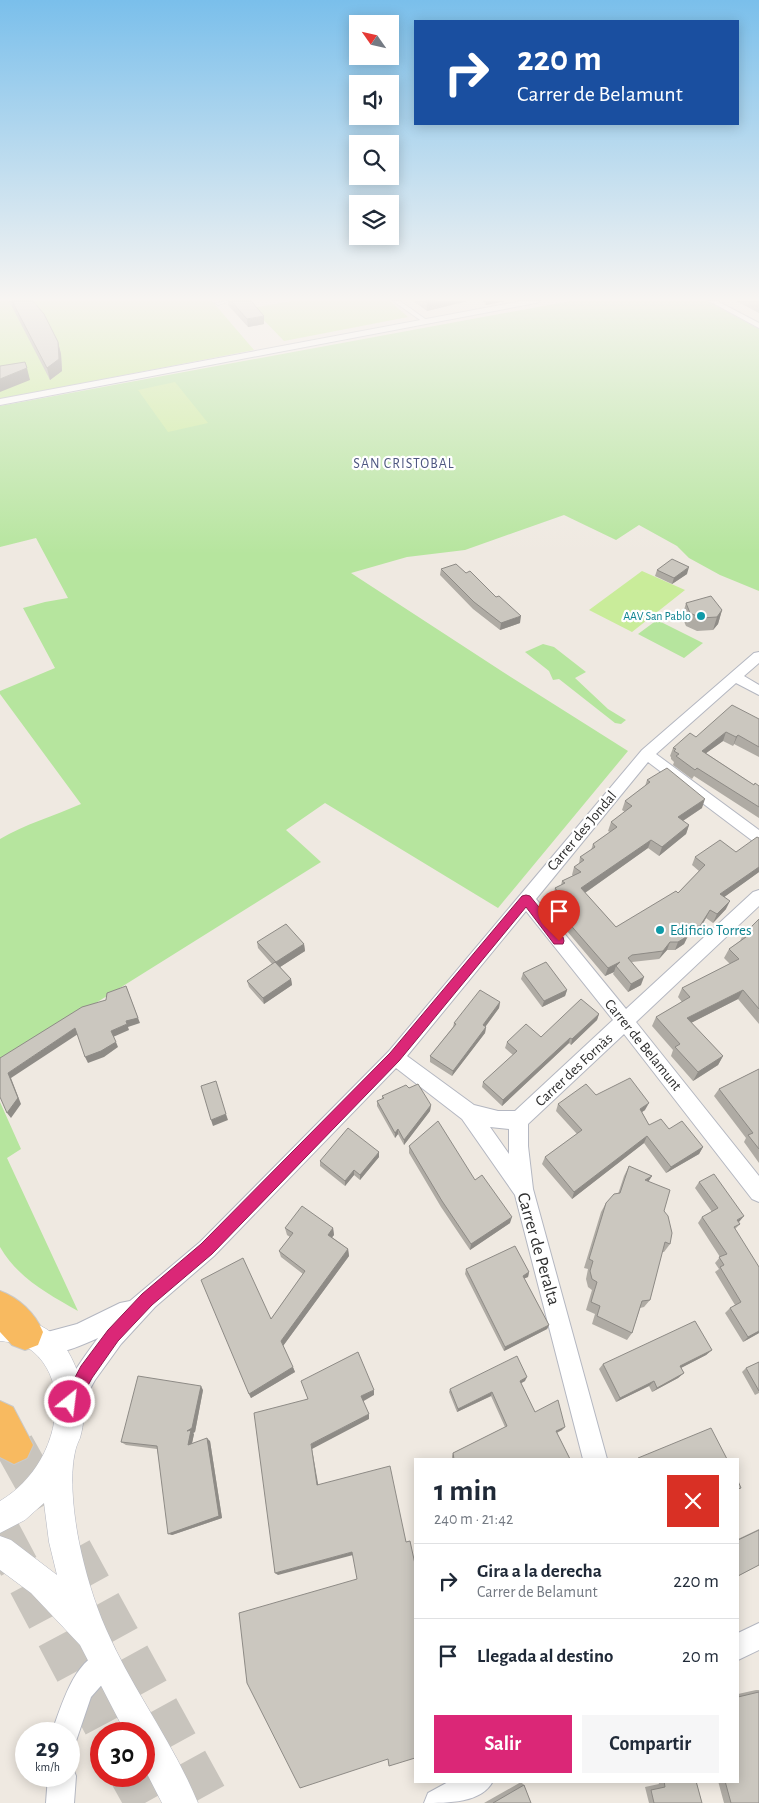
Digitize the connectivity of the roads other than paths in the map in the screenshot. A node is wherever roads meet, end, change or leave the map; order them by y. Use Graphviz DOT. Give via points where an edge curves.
graph roads {
  1 [pos="92,385"];
  2 [pos="0,402"];
  3 [pos="759,656"];
  4 [pos="735,677"];
  5 [pos="759,691"];
  6 [pos="647,754"];
  7 [pos="759,838"];
  8 [pos="759,896"];
  9 [pos="526,899"];
  10 [pos="624,1023"];
  11 [pos="395,1057"];
  12 [pos="470,1113"];
  13 [pos="520,1120"];
  14 [pos="524,1190"];
  15 [pos="759,1192"];
  16 [pos="147,1299"];
  17 [pos="0,1308"];
  18 [pos="23,1334"];
  19 [pos="70,1402"];
  20 [pos="60,1451"];
  21 [pos="595,1458"];
  22 [pos="0,1518"];
  23 [pos="0,1551"];
  24 [pos="759,1636"];
  25 [pos="739,1647"];
  26 [pos="98,1649"];
  27 [pos="69,1722"];
  28 [pos="138,1722"];
  29 [pos="155,1755"];
  30 [pos="61,1787"];
  31 [pos="60,1803"];
  32 [pos="181,1803"];
  1 -- 2 [label="street"];
  3 -- 4 [label="street, Carrer des Jondal"];
  4 -- 5 [label="street"];
  4 -- 6 [label="street, Carrer des Jondal"];
  6 -- 7 [label="street"];
  6 -- 9 [label="street, Carrer des Jondal"];
  8 -- 10 [label="street, Carrer des Fornàs"];
  9 -- 10 [label="street, Carrer de Belamunt"];
  9 -- 11 [label="street, Carrer des Jondal"];
  10 -- 13 [label="street, Carrer des Fornàs"];
  10 -- 15 [label="street, Carrer de Belamunt"];
  11 -- 12 [label="street, Carrer de Peralta"];
  11 -- 16 [label="street, Carrer des Jondal" via="207,1249"];
  12 -- 13 [label="street" via="498,1120"];
  12 -- 14 [label="street, Carrer de Peralta"];
  13 -- 14 [label="street" via="518,1146"];
  14 -- 21 [label="street, Carrer de Peralta"];
  16 -- 18 [label="street, Carrer des Jondal" via="109,1323 66,1340"];
  16 -- 19 [label="street, Carrer des Jondal" via="113,1336"];
  17 -- 18 [label="highway"];
  18 -- 19 [label="street" via="57,1357 65,1373"];
  19 -- 20 [label="street" via="68,1426"];
  20 -- 22 [label="street" via="35,1491"];
  20 -- 26 [label="street" via="58,1497 64,1542 74,1582"];
  23 -- 26 [label="street" via="42,1582"];
  24 -- 25 [label="street"];
  26 -- 27 [label="street"];
  26 -- 28 [label="street"];
  29 -- 32 [label="street"];
  30 -- 31 [label="street"];
}
